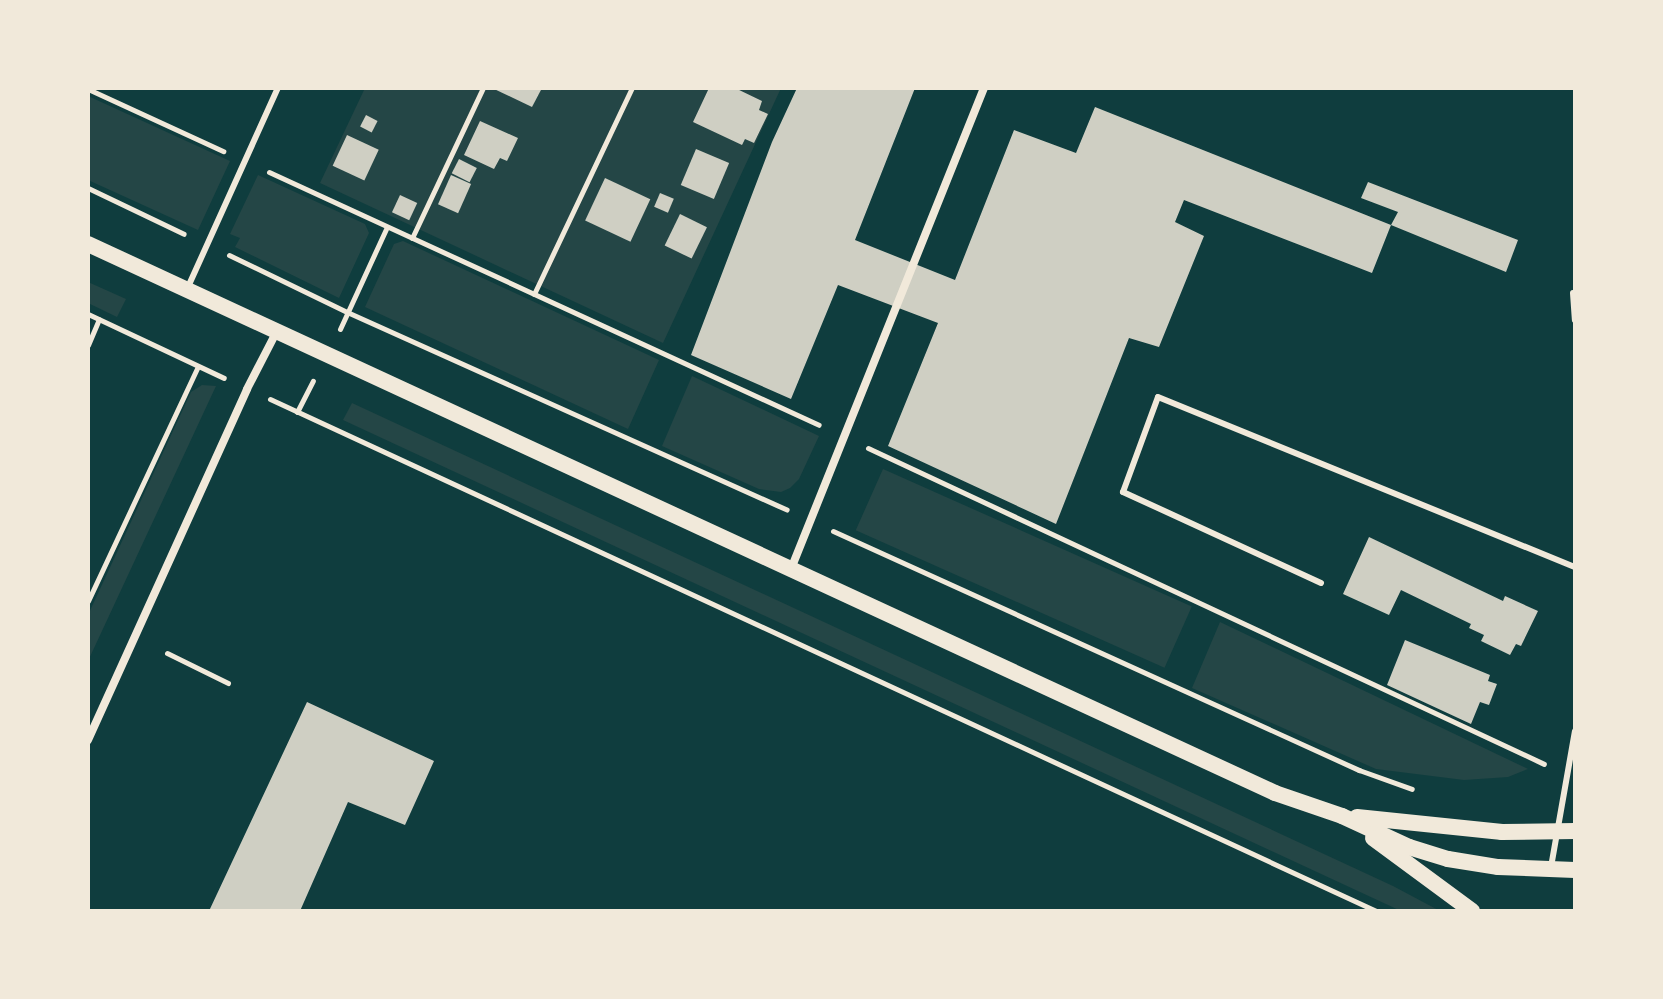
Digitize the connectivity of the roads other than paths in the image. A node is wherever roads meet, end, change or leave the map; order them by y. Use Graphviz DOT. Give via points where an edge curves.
graph roads {
  1 [pos="278,88"];
  2 [pos="984,88"];
  3 [pos="88,244"];
  4 [pos="186,291"];
  5 [pos="1573,293"];
  6 [pos="1575,320"];
  7 [pos="277,330"];
  8 [pos="1575,567"];
  9 [pos="791,569"];
  10 [pos="1321,583"];
  11 [pos="1575,731"];
  12 [pos="88,740"];
  13 [pos="1342,816"];
  14 [pos="1575,831"];
  15 [pos="1557,832"];
  16 [pos="1551,870"];
  17 [pos="1575,870"];
  18 [pos="1472,911"];
  1 -- 4 [label="lane"];
  2 -- 9 [label="street"];
  3 -- 4 [label="main road"];
  4 -- 7 [label="main road"];
  5 -- 6 [label="lane"];
  7 -- 9 [label="main road"];
  7 -- 12 [label="street"];
  8 -- 10 [label="lane" via="1158,397 1123,492"];
  9 -- 13 [label="main road" via="1275,793"];
  11 -- 15 [label="lane"];
  13 -- 15 [label="main road" via="1459,829"];
  13 -- 16 [label="main road" via="1448,859"];
  13 -- 18 [label="main road"];
  14 -- 15 [label="main road"];
  15 -- 16 [label="lane"];
  16 -- 17 [label="main road"];
}
